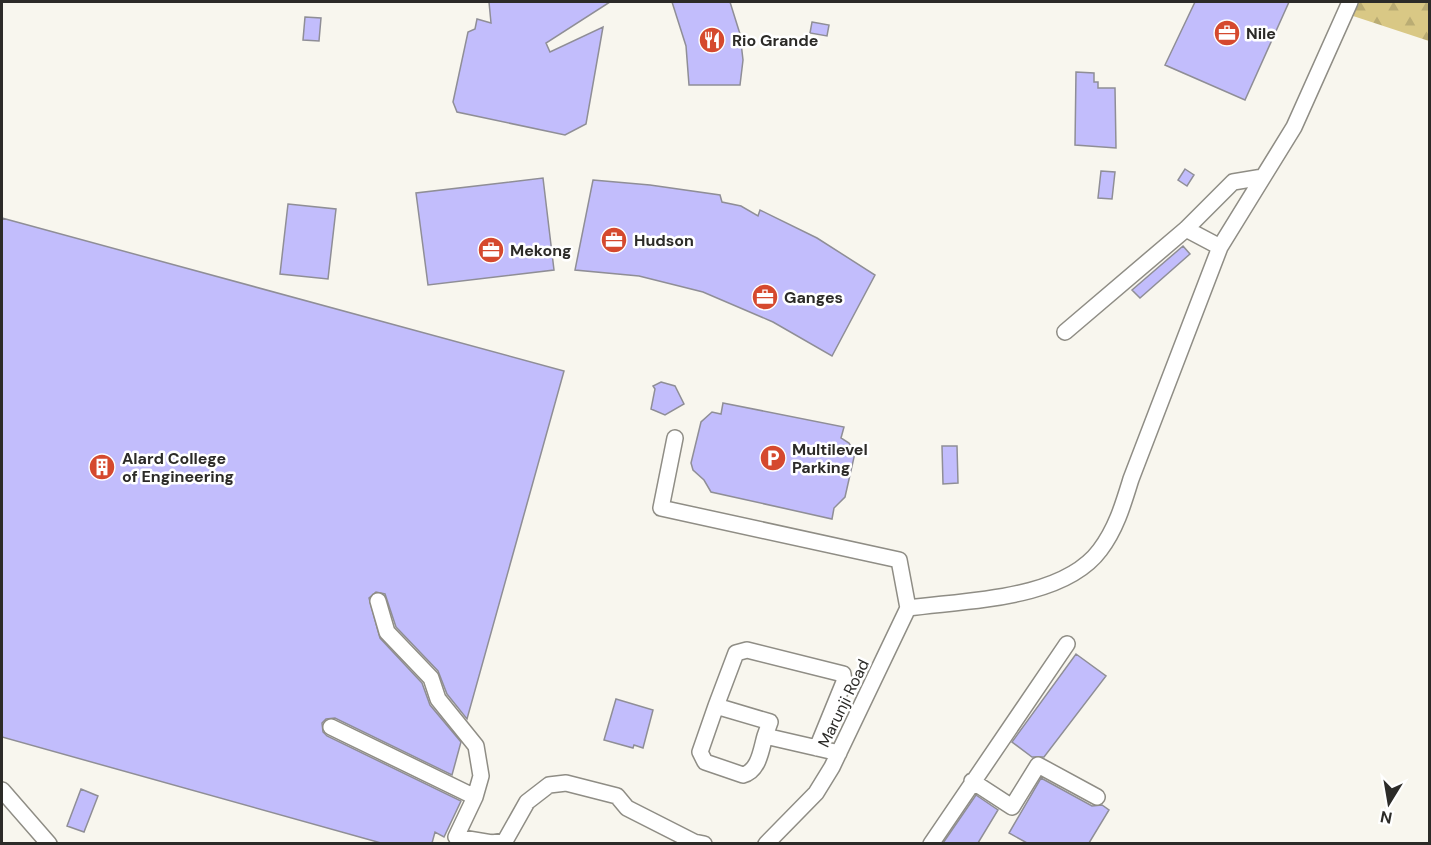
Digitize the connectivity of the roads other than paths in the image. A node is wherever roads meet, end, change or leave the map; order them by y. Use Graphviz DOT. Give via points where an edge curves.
graph roads {
  1 [pos="1350,2"];
  2 [pos="1263,177"];
  3 [pos="1186,229"];
  4 [pos="1220,247"];
  5 [pos="1065,332"];
  6 [pos="675,438"];
  7 [pos="378,602"];
  8 [pos="908,608"];
  9 [pos="1067,644"];
  10 [pos="716,706"];
  11 [pos="331,727"];
  12 [pos="765,736"];
  13 [pos="817,748"];
  14 [pos="839,753"];
  15 [pos="972,781"];
  16 [pos="2,790"];
  17 [pos="1097,796"];
  18 [pos="475,797"];
  19 [pos="454,840"];
  20 [pos="509,842"];
  21 [pos="49,843"];
  22 [pos="704,843"];
  23 [pos="766,843"];
  24 [pos="932,843"];
  1 -- 2 [label="street" via="1294,126"];
  2 -- 3 [label="street" via="1233,182"];
  2 -- 4 [label="street"];
  3 -- 4 [label="street"];
  3 -- 5 [label="street"];
  4 -- 8 [label="street" via="1119,519 1100,552 1073,576 1037,590"];
  6 -- 8 [label="street" via="661,508 899,560"];
  7 -- 18 [label="street" via="387,632 431,678 438,699 476,746 481,776"];
  8 -- 14 [label="street, Marunji Road"];
  9 -- 15 [label="street"];
  10 -- 12 [label="street" via="770,722"];
  10 -- 12 [label="street" via="700,752 705,762 749,774"];
  10 -- 13 [label="street" via="736,653 741,650 843,674 844,682"];
  11 -- 18 [label="street"];
  12 -- 13 [label="street"];
  13 -- 14 [label="street"];
  14 -- 23 [label="street, Marunji Road" via="816,792"];
  15 -- 17 [label="street" via="1012,807 1038,765"];
  15 -- 24 [label="street"];
  16 -- 21 [label="street"];
  18 -- 19 [label="street"];
  19 -- 20 [label="street"];
  20 -- 22 [label="street" via="527,802 549,785 566,783 617,796 627,808 694,842"];
}
